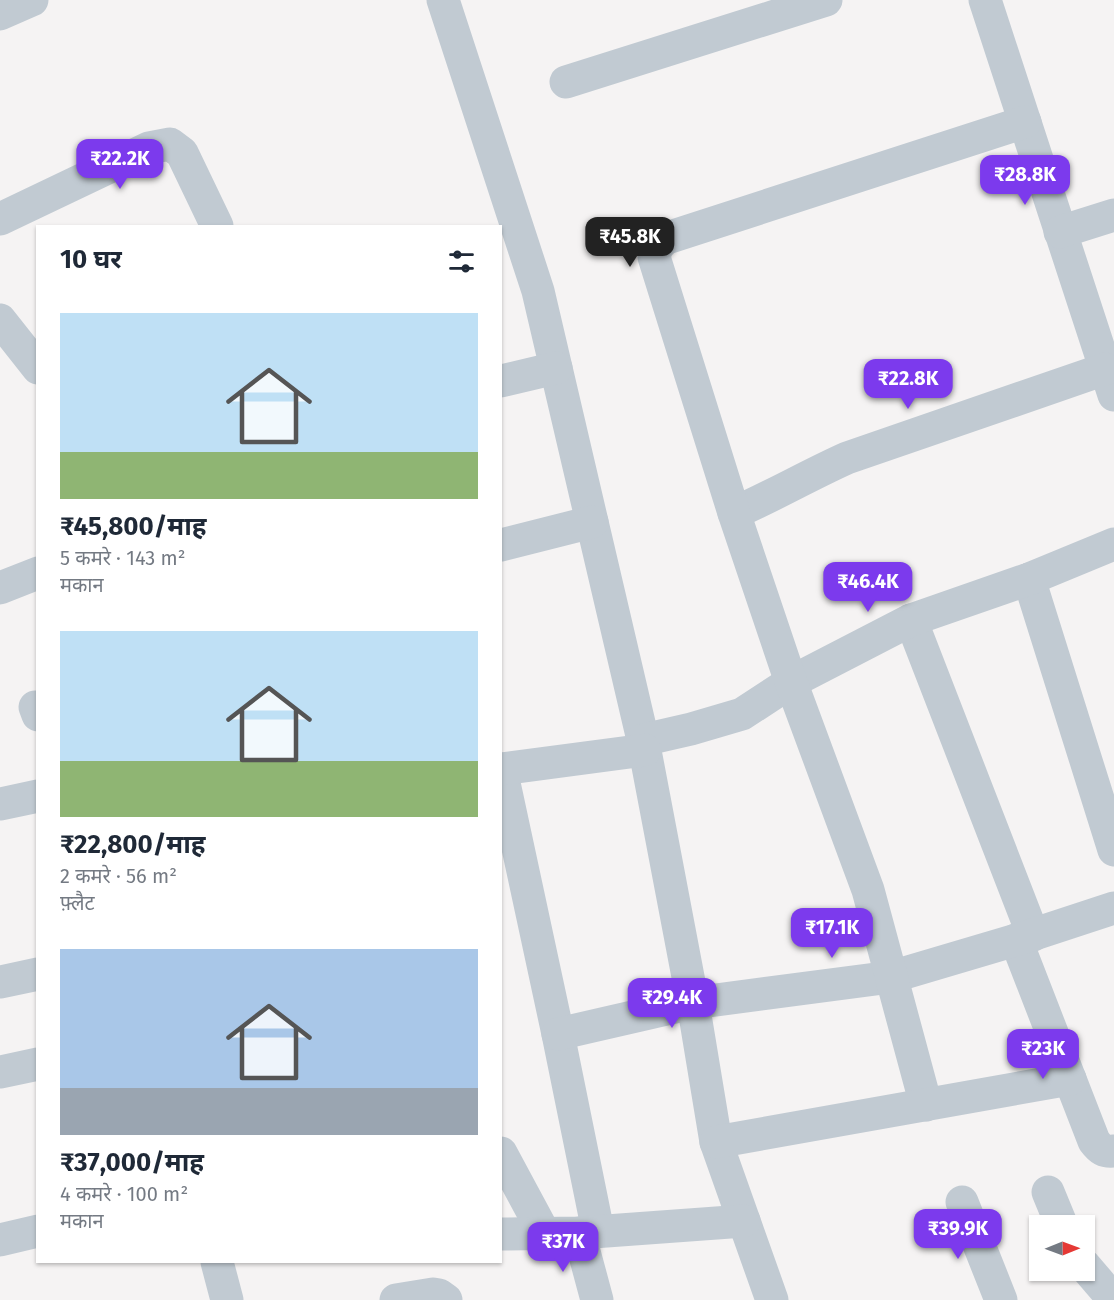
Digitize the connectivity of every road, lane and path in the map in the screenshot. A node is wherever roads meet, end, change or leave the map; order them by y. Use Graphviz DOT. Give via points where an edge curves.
graph roads {
  1 [pos="32,0"];
  2 [pos="443,0"];
  3 [pos="826,0"];
  4 [pos="985,0"];
  5 [pos="0,14"];
  6 [pos="566,82"];
  7 [pos="1025,122"];
  8 [pos="1114,215"];
  9 [pos="0,219"];
  10 [pos="217,225"];
  11 [pos="1060,232"];
  12 [pos="5,335"];
  13 [pos="36,366"];
  14 [pos="556,368"];
  15 [pos="502,381"];
  16 [pos="1110,382"];
  17 [pos="734,513"];
  18 [pos="592,522"];
  19 [pos="502,545"];
  20 [pos="1112,551"];
  21 [pos="36,574"];
  22 [pos="1029,579"];
  23 [pos="0,588"];
  24 [pos="911,620"];
  25 [pos="791,682"];
  26 [pos="644,745"];
  27 [pos="502,769"];
  28 [pos="502,774"];
  29 [pos="36,796"];
  30 [pos="0,804"];
  31 [pos="1114,850"];
  32 [pos="1114,908"];
  33 [pos="1024,938"];
  34 [pos="36,974"];
  35 [pos="891,977"];
  36 [pos="0,982"];
  37 [pos="693,1003"];
  38 [pos="558,1034"];
  39 [pos="36,1064"];
  40 [pos="0,1072"];
  41 [pos="1070,1079"];
  42 [pos="926,1105"];
  43 [pos="716,1142"];
  44 [pos="1114,1151"];
  45 [pos="502,1155"];
  46 [pos="1048,1192"];
  47 [pos="962,1202"];
  48 [pos="1057,1215"];
  49 [pos="744,1221"];
  50 [pos="36,1231"];
  51 [pos="588,1232"];
  52 [pos="544,1233"];
  53 [pos="502,1234"];
  54 [pos="0,1240"];
  55 [pos="217,1263"];
  56 [pos="1095,1278"];
  57 [pos="227,1300"];
  58 [pos="396,1300"];
  59 [pos="446,1300"];
  60 [pos="597,1300"];
  61 [pos="772,1300"];
  62 [pos="1001,1300"];
  63 [pos="1114,1300"];
  1 -- 5 [label="street"];
  2 -- 14 [label="street" via="538,291"];
  3 -- 6 [label="street"];
  4 -- 7 [label="street"];
  7 -- 11 [label="street"];
  7 -- 17 [label="street" via="678,235 655,249 654,257"];
  8 -- 11 [label="street"];
  9 -- 10 [label="street" via="149,148 170,144 182,153"];
  11 -- 16 [label="street"];
  12 -- 13 [label="street"];
  14 -- 15 [label="street"];
  14 -- 18 [label="street"];
  16 -- 17 [label="street" via="848,458"];
  17 -- 25 [label="street"];
  18 -- 19 [label="street"];
  18 -- 26 [label="street"];
  20 -- 22 [label="street"];
  21 -- 23 [label="street"];
  22 -- 24 [label="street"];
  22 -- 31 [label="street"];
  24 -- 25 [label="street"];
  24 -- 33 [label="street"];
  25 -- 26 [label="street" via="742,714"];
  25 -- 35 [label="street" via="865,880"];
  26 -- 27 [label="street"];
  26 -- 37 [label="street"];
  28 -- 38 [label="street"];
  29 -- 30 [label="street"];
  32 -- 33 [label="street"];
  33 -- 35 [label="street"];
  33 -- 41 [label="street"];
  34 -- 36 [label="street"];
  35 -- 37 [label="street"];
  35 -- 42 [label="street"];
  37 -- 38 [label="street"];
  37 -- 43 [label="street"];
  38 -- 51 [label="street"];
  39 -- 40 [label="street"];
  41 -- 42 [label="street"];
  41 -- 44 [label="street" via="1094,1141 1099,1149"];
  42 -- 43 [label="street"];
  43 -- 49 [label="street"];
  45 -- 52 [label="street"];
  46 -- 48 [label="street"];
  47 -- 62 [label="street"];
  49 -- 51 [label="street"];
  49 -- 61 [label="street"];
  50 -- 54 [label="street"];
  51 -- 52 [label="street"];
  51 -- 60 [label="street"];
  52 -- 53 [label="street"];
  55 -- 57 [label="street"];
  56 -- 63 [label="street"];
  58 -- 59 [label="street" via="433,1294"];
}
